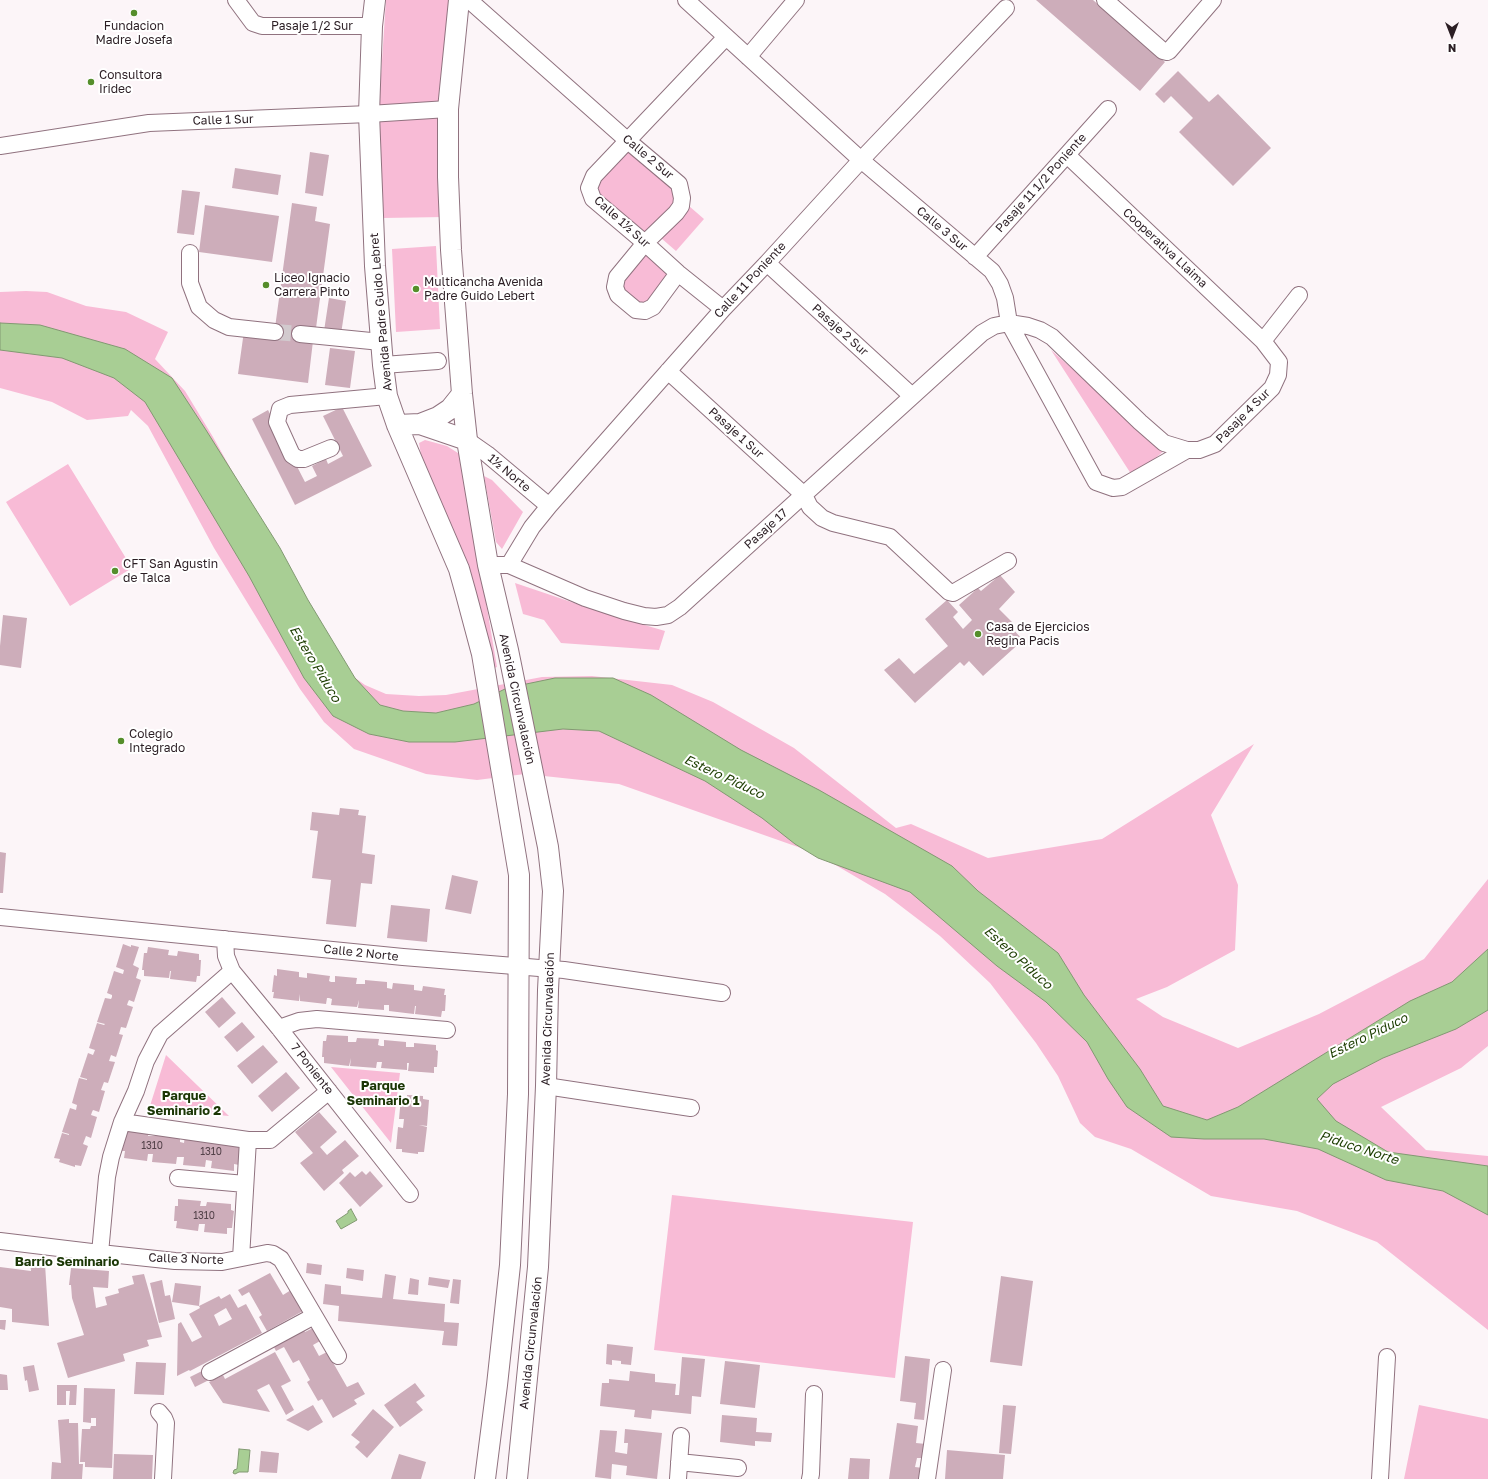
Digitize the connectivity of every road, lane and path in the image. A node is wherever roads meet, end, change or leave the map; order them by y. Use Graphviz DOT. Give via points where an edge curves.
graph roads {
  1 [pos="236,0"];
  2 [pos="375,0"];
  3 [pos="459,0"];
  4 [pos="469,0"];
  5 [pos="686,0"];
  6 [pos="796,0"];
  7 [pos="1105,0"];
  8 [pos="1213,0"];
  9 [pos="1006,8"];
  10 [pos="372,26"];
  11 [pos="726,37"];
  12 [pos="748,57"];
  13 [pos="448,109"];
  14 [pos="1108,109"];
  15 [pos="369,114"];
  16 [pos="628,141"];
  17 [pos="0,146"];
  18 [pos="1067,155"];
  19 [pos="861,160"];
  20 [pos="645,243"];
  21 [pos="190,253"];
  22 [pos="975,257"];
  23 [pos="767,263"];
  24 [pos="678,273"];
  25 [pos="1299,295"];
  26 [pos="723,309"];
  27 [pos="1009,323"];
  28 [pos="275,332"];
  29 [pos="300,334"];
  30 [pos="1263,341"];
  31 [pos="381,342"];
  32 [pos="438,361"];
  33 [pos="383,364"];
  34 [pos="668,371"];
  35 [pos="462,394"];
  36 [pos="387,396"];
  37 [pos="912,396"];
  38 [pos="420,424"];
  39 [pos="397,425"];
  40 [pos="467,440"];
  41 [pos="331,448"];
  42 [pos="1186,450"];
  43 [pos="804,495"];
  44 [pos="549,506"];
  45 [pos="1008,562"];
  46 [pos="488,565"];
  47 [pos="509,565"];
  48 [pos="0,917"];
  49 [pos="225,939"];
  50 [pos="520,968"];
  51 [pos="549,969"];
  52 [pos="232,971"];
  53 [pos="722,993"];
  54 [pos="280,1028"];
  55 [pos="447,1030"];
  56 [pos="546,1086"];
  57 [pos="329,1091"];
  58 [pos="691,1108"];
  59 [pos="122,1122"];
  60 [pos="248,1140"];
  61 [pos="178,1178"];
  62 [pos="245,1184"];
  63 [pos="410,1194"];
  64 [pos="0,1240"];
  65 [pos="100,1253"];
  66 [pos="241,1258"];
  67 [pos="314,1316"];
  68 [pos="338,1356"];
  69 [pos="1386,1357"];
  70 [pos="943,1370"];
  71 [pos="210,1372"];
  72 [pos="814,1394"];
  73 [pos="159,1412"];
  74 [pos="681,1436"];
  75 [pos="679,1462"];
  76 [pos="738,1468"];
  77 [pos="163,1479"];
  78 [pos="485,1479"];
  79 [pos="517,1479"];
  80 [pos="678,1479"];
  81 [pos="810,1479"];
  82 [pos="927,1479"];
  83 [pos="1380,1479"];
  1 -- 10 [label="street, Pasaje 1/2 Sur" via="253,23 262,26"];
  2 -- 10 [label="main road, Avenida Padre Guido Lebret"];
  3 -- 13 [label="main road"];
  4 -- 16 [label="street, Calle 2 Sur"];
  5 -- 11 [label="street, Calle 3 Sur"];
  6 -- 12 [label="street"];
  7 -- 8 [label="street" via="1167,52"];
  9 -- 19 [label="street, Calle 11 Poniente"];
  10 -- 15 [label="main road, Avenida Padre Guido Lebret"];
  11 -- 12 [label="street, Calle 3 Sur"];
  11 -- 16 [label="street, Calle 1½ Sur"];
  12 -- 19 [label="street, Calle 3 Sur"];
  13 -- 15 [label="street, Calle 1 Sur"];
  13 -- 35 [label="main road" via="451,250"];
  14 -- 18 [label="street, Pasaje 11 1/2 Poniente"];
  15 -- 17 [label="street, Calle 1 Sur" via="149,123"];
  15 -- 31 [label="main road, Avenida Padre Guido Lebret"];
  16 -- 20 [label="street, Calle 2 Sur" via="679,184 682,191 681,206"];
  16 -- 20 [label="street, Calle 1½ Sur" via="594,176 589,188 593,199"];
  18 -- 22 [label="street, Pasaje 11 1/2 Poniente"];
  18 -- 30 [label="street, Cooperativa Llaima"];
  19 -- 22 [label="street, Calle 3 Sur"];
  19 -- 23 [label="street, Calle 11 Poniente"];
  20 -- 24 [label="street, Calle 1½ Sur"];
  20 -- 24 [label="street, Calle 2 Sur" via="617,277 615,287 618,295 636,310 645,311 653,307"];
  21 -- 28 [label="street" via="190,283 199,307 214,320 229,327"];
  22 -- 27 [label="street, Calle 3 Sur" via="992,271 1000,284"];
  23 -- 26 [label="street, Calle 11 Poniente"];
  23 -- 37 [label="street, Pasaje 2 Sur"];
  24 -- 26 [label="street, Calle 1½ Sur"];
  25 -- 30 [label="street"];
  26 -- 34 [label="street, Calle 11 Poniente"];
  27 -- 37 [label="street, Pasaje 17" via="994,326 982,333"];
  27 -- 42 [label="street" via="1028,326 1052,337 1158,438 1169,445"];
  27 -- 42 [label="street, Calle 3 Sur" via="1096,482 1113,488 1122,487"];
  29 -- 31 [label="street"];
  30 -- 42 [label="street, Pasaje 4 Sur" via="1279,362 1278,375 1272,388 1215,444 1199,450"];
  31 -- 33 [label="main road, Avenida Padre Guido Lebret"];
  32 -- 33 [label="street"];
  33 -- 36 [label="main road, Avenida Padre Guido Lebret"];
  34 -- 43 [label="street, Pasaje 1 Sur"];
  34 -- 44 [label="street, Calle 11 Poniente"];
  35 -- 38 [label="main road" via="450,409"];
  35 -- 40 [label="main road"];
  36 -- 39 [label="main road, Avenida Padre Guido Lebret"];
  36 -- 41 [label="street" via="290,404 280,409 277,422 292,455 304,459"];
  37 -- 43 [label="street, Pasaje 17"];
  38 -- 39 [label="main road"];
  38 -- 40 [label="main road"];
  39 -- 50 [label="main road, Avenida Padre Guido Lebret" via="459,569 482,654 519,875"];
  40 -- 44 [label="street, 1½ Norte"];
  40 -- 46 [label="main road"];
  43 -- 45 [label="street, Pasaje 1 Sur" via="810,507 822,518 894,540 949,592 953,593"];
  43 -- 47 [label="street, Pasaje 17" via="668,615 644,616 624,611 585,598"];
  44 -- 47 [label="street, Calle 11 Poniente" via="532,527"];
  46 -- 47 [label="street, Pasaje 17"];
  46 -- 51 [label="main road, Avenida Circunvalación" via="548,847 553,891"];
  48 -- 49 [label="street, Calle 2 Norte"];
  49 -- 50 [label="street, Calle 2 Norte"];
  49 -- 52 [label="street, 7 Poniente" via="226,956"];
  50 -- 51 [label="street, Calle 2 Norte"];
  50 -- 78 [label="main road" via="518,1094 510,1265"];
  51 -- 53 [label="street, Calle 2 Norte"];
  51 -- 56 [label="main road, Avenida Circunvalación"];
  52 -- 54 [label="street, 7 Poniente"];
  52 -- 59 [label="street" via="160,1034 146,1061"];
  54 -- 55 [label="street" via="299,1021 317,1019"];
  54 -- 57 [label="street, 7 Poniente"];
  56 -- 58 [label="street"];
  56 -- 79 [label="main road, Avenida Circunvalación" via="538,1267"];
  57 -- 60 [label="street" via="270,1140"];
  57 -- 63 [label="street, 7 Poniente"];
  59 -- 60 [label="street"];
  59 -- 65 [label="street" via="107,1177"];
  60 -- 62 [label="street"];
  61 -- 62 [label="street"];
  62 -- 66 [label="street"];
  64 -- 65 [label="street, Calle 3 Norte"];
  65 -- 66 [label="street, Calle 3 Norte" via="191,1261 222,1262"];
  66 -- 67 [label="street, Calle 3 Norte" via="268,1253 281,1259"];
  67 -- 68 [label="street, Calle 3 Norte"];
  67 -- 71 [label="street"];
  69 -- 83 [label="street"];
  70 -- 82 [label="street"];
  72 -- 81 [label="street"];
  73 -- 77 [label="street" via="166,1423"];
  74 -- 75 [label="street"];
  75 -- 76 [label="street"];
  75 -- 80 [label="street"];
}
